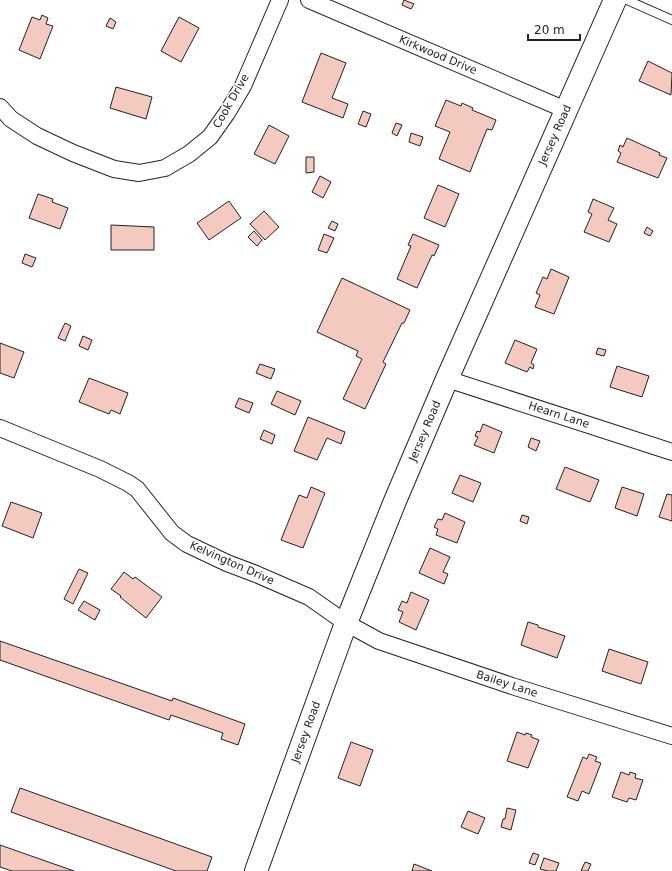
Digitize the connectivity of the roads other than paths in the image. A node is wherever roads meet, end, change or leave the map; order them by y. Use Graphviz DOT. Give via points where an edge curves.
graph roads {
  1 [pos="280,0"];
  2 [pos="309,0"];
  3 [pos="615,0"];
  4 [pos="627,0"];
  5 [pos="672,20"];
  6 [pos="0,107"];
  7 [pos="566,110"];
  8 [pos="447,379"];
  9 [pos="0,428"];
  10 [pos="672,452"];
  11 [pos="346,622"];
  12 [pos="672,736"];
  13 [pos="256,871"];
  1 -- 6 [label="street, Cook Drive" via="242,86 210,137 189,154 165,168 139,173 114,169 37,136 11,119"];
  2 -- 7 [label="street, Kirkwood Drive"];
  3 -- 7 [label="street, Jersey Road"];
  4 -- 5 [label="lane"];
  7 -- 8 [label="street, Jersey Road"];
  8 -- 10 [label="street, Hearn Lane"];
  8 -- 11 [label="street, Jersey Road"];
  9 -- 11 [label="street, Kelvington Drive" via="128,483 137,489 172,533 187,544 309,597"];
  11 -- 12 [label="street, Bailey Lane" via="379,641"];
  11 -- 13 [label="street, Jersey Road"];
}
